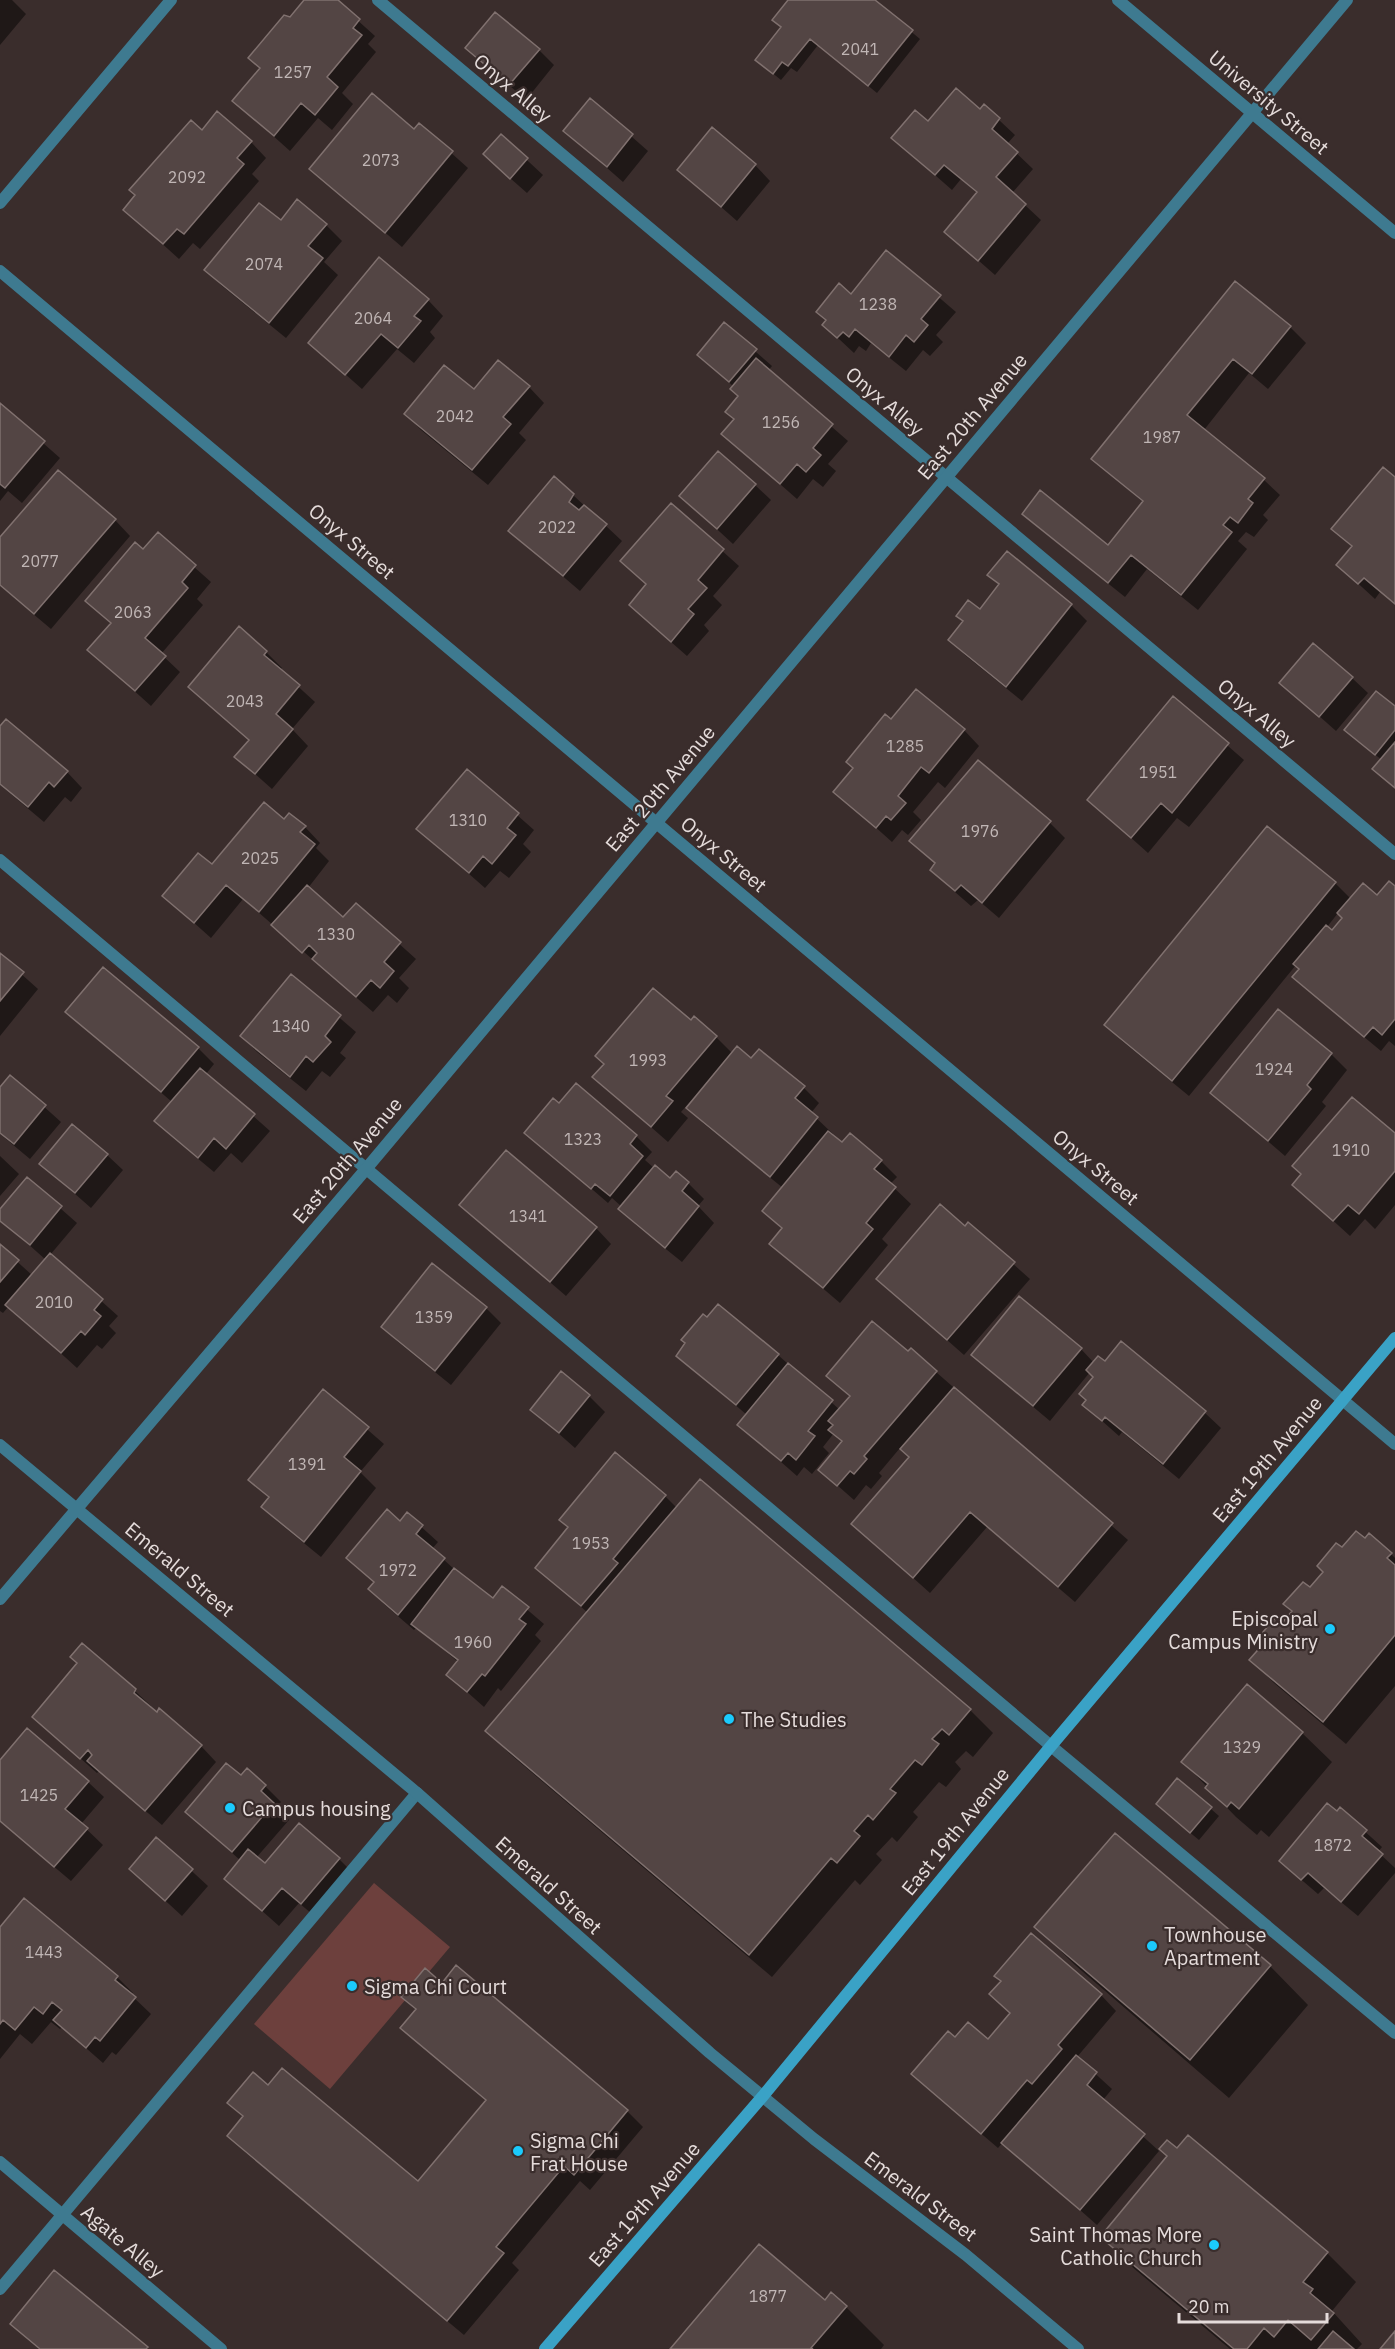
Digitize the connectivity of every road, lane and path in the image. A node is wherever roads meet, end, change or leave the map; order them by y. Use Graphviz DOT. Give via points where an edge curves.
graph roads {
  1 [pos="171,0"];
  2 [pos="378,0"];
  3 [pos="1118,0"];
  4 [pos="1347,0"];
  5 [pos="1252,113"];
  6 [pos="0,203"];
  7 [pos="1395,233"];
  8 [pos="0,271"];
  9 [pos="946,477"];
  10 [pos="656,823"];
  11 [pos="1395,854"];
  12 [pos="0,860"];
  13 [pos="366,1169"];
  14 [pos="1395,1338"];
  15 [pos="1342,1400"];
  16 [pos="1395,1444"];
  17 [pos="0,1445"];
  18 [pos="77,1508"];
  19 [pos="0,1599"];
  20 [pos="1051,1746"];
  21 [pos="417,1794"];
  22 [pos="1395,2033"];
  23 [pos="763,2096"];
  24 [pos="0,2162"];
  25 [pos="62,2215"];
  26 [pos="0,2289"];
  27 [pos="221,2349"];
  28 [pos="545,2349"];
  29 [pos="1078,2349"];
  1 -- 6 [label="street"];
  2 -- 9 [label="street, Onyx Alley"];
  3 -- 5 [label="street, University Street"];
  4 -- 5 [label="street, East 20th Avenue"];
  5 -- 7 [label="street, University Street"];
  5 -- 9 [label="street, East 20th Avenue"];
  8 -- 10 [label="street, Onyx Street"];
  9 -- 10 [label="street, East 20th Avenue"];
  9 -- 11 [label="street, Onyx Alley"];
  10 -- 13 [label="street, East 20th Avenue"];
  10 -- 15 [label="street, Onyx Street"];
  12 -- 13 [label="street"];
  13 -- 18 [label="street, East 20th Avenue"];
  13 -- 20 [label="street"];
  14 -- 15 [label="street, East 19th Avenue"];
  15 -- 16 [label="street, Onyx Street"];
  15 -- 20 [label="street, East 19th Avenue"];
  17 -- 18 [label="street, Emerald Street"];
  18 -- 19 [label="street, East 20th Avenue"];
  18 -- 21 [label="street, Emerald Street"];
  20 -- 22 [label="street"];
  20 -- 23 [label="street, East 19th Avenue"];
  21 -- 23 [label="street, Emerald Street" via="674,2023"];
  21 -- 25 [label="street"];
  23 -- 28 [label="street, East 19th Avenue"];
  23 -- 29 [label="street, Emerald Street" via="966,2255"];
  24 -- 25 [label="street, Agate Alley"];
  25 -- 26 [label="street"];
  25 -- 27 [label="street, Agate Alley"];
}
